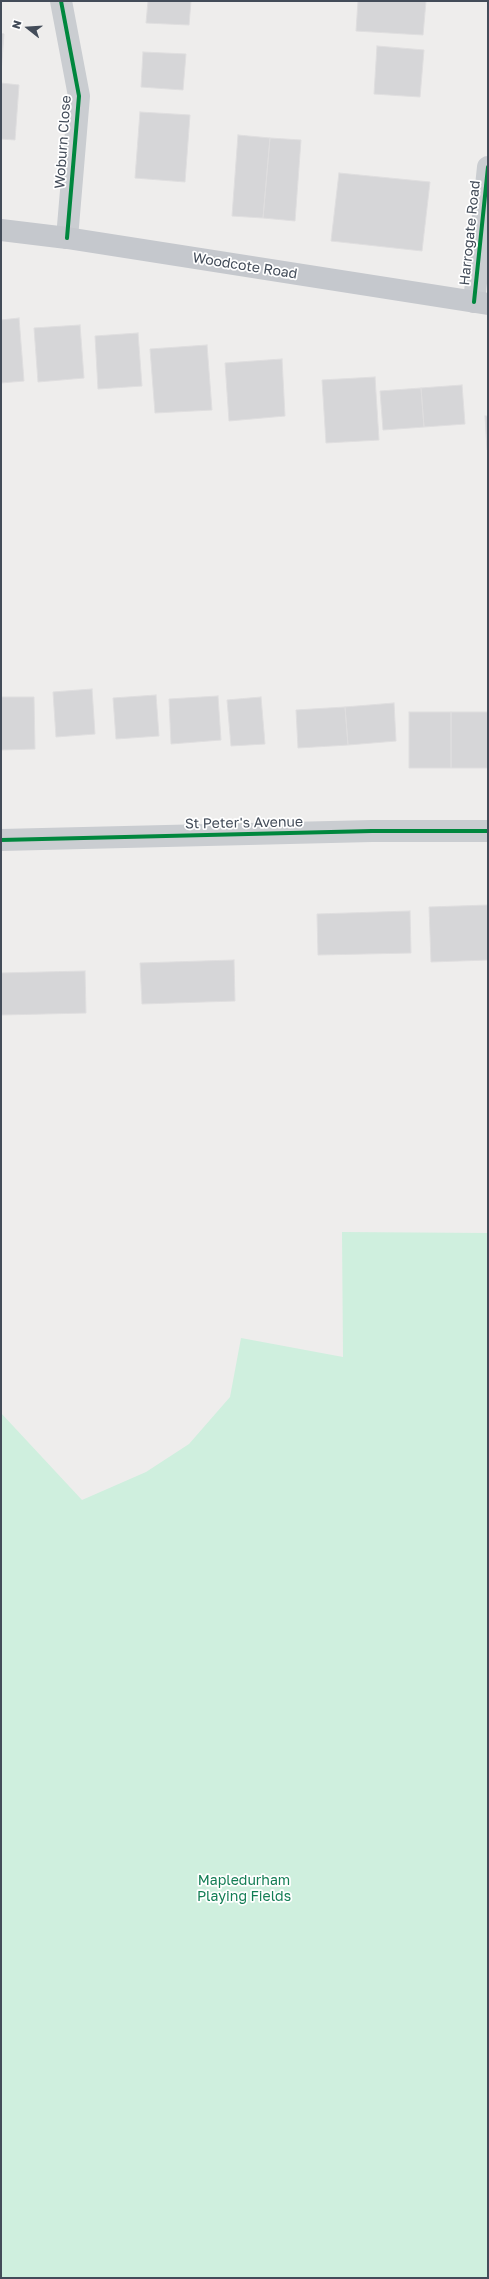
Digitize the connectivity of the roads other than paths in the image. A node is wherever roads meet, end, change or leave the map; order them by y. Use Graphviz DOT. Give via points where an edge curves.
graph roads {
  1 [pos="62,1"];
  2 [pos="488,167"];
  3 [pos="1,230"];
  4 [pos="67,238"];
  5 [pos="481,303"];
  6 [pos="488,831"];
  7 [pos="1,840"];
  1 -- 4 [label="street, Woburn Close" via="79,96"];
  2 -- 5 [label="street, Harrogate Road"];
  3 -- 4 [label="main road, Woodcote Road"];
  4 -- 5 [label="main road, Woodcote Road"];
  6 -- 7 [label="street, St Peter's Avenue" via="372,831"];
}
